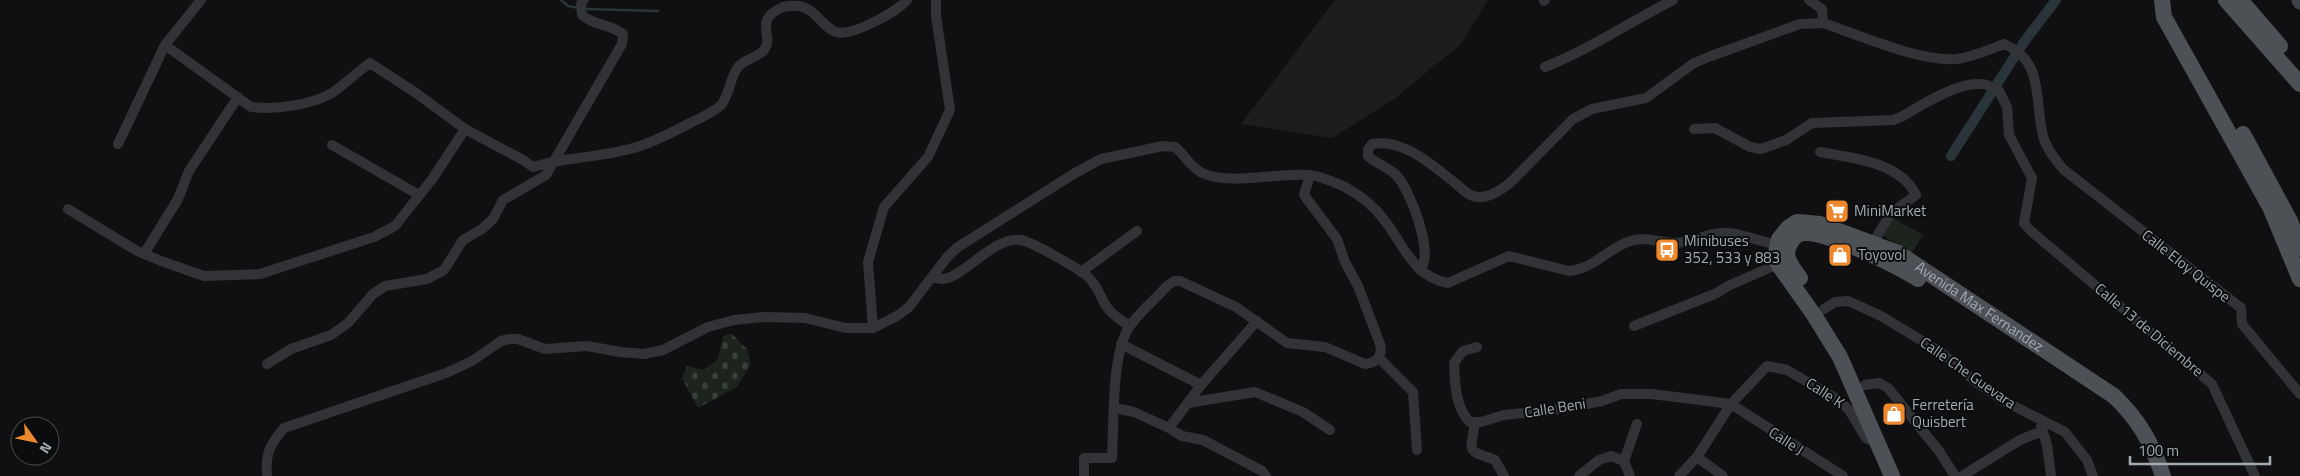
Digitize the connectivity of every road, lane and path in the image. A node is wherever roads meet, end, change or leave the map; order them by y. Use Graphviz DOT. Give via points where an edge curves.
graph roads {
  1 [pos="201,0"];
  2 [pos="584,0"];
  3 [pos="907,0"];
  4 [pos="936,0"];
  5 [pos="1673,0"];
  6 [pos="1808,0"];
  7 [pos="2162,0"];
  8 [pos="2171,0"];
  9 [pos="2226,0"];
  10 [pos="2240,0"];
  11 [pos="1823,23"];
  12 [pos="165,45"];
  13 [pos="2196,64"];
  14 [pos="1544,67"];
  15 [pos="2300,68"];
  16 [pos="2300,84"];
  17 [pos="238,97"];
  18 [pos="465,129"];
  19 [pos="1694,129"];
  20 [pos="118,144"];
  21 [pos="332,145"];
  22 [pos="1820,152"];
  23 [pos="554,160"];
  24 [pos="1310,175"];
  25 [pos="420,194"];
  26 [pos="68,209"];
  27 [pos="1137,231"];
  28 [pos="2294,242"];
  29 [pos="1782,246"];
  30 [pos="1870,248"];
  31 [pos="144,254"];
  32 [pos="1778,264"];
  33 [pos="1420,270"];
  34 [pos="1081,272"];
  35 [pos="934,277"];
  36 [pos="2300,279"];
  37 [pos="1819,312"];
  38 [pos="1257,321"];
  39 [pos="1129,326"];
  40 [pos="1634,326"];
  41 [pos="873,328"];
  42 [pos="1121,344"];
  43 [pos="1477,347"];
  44 [pos="1379,358"];
  45 [pos="267,364"];
  46 [pos="1201,385"];
  47 [pos="1860,388"];
  48 [pos="2300,394"];
  49 [pos="1188,403"];
  50 [pos="1730,404"];
  51 [pos="1115,408"];
  52 [pos="2128,416"];
  53 [pos="2039,418"];
  54 [pos="1475,422"];
  55 [pos="1637,424"];
  56 [pos="1169,428"];
  57 [pos="1330,430"];
  58 [pos="2042,431"];
  59 [pos="1879,432"];
  60 [pos="1417,450"];
  61 [pos="1697,457"];
  62 [pos="1624,461"];
  63 [pos="267,476"];
  64 [pos="1084,476"];
  65 [pos="1266,476"];
  66 [pos="1504,476"];
  67 [pos="1579,476"];
  68 [pos="1630,476"];
  69 [pos="1679,476"];
  70 [pos="1722,476"];
  71 [pos="1843,476"];
  72 [pos="1892,476"];
  73 [pos="1904,476"];
  74 [pos="1955,476"];
  75 [pos="1962,476"];
  76 [pos="2050,476"];
  77 [pos="2093,476"];
  78 [pos="2152,476"];
  79 [pos="2163,476"];
  80 [pos="2255,476"];
  1 -- 12 [label="street"];
  2 -- 23 [label="street" via="582,15 588,21 618,29 623,34 622,44"];
  3 -- 23 [label="street" via="878,22 840,32 827,27 812,8 801,4 784,6 767,19 763,51 738,67 721,105 639,147 579,159"];
  4 -- 41 [label="street" via="950,110 928,157 884,207 868,262"];
  5 -- 14 [label="street" via="1582,51"];
  6 -- 11 [label="street" via="1822,10"];
  7 -- 13 [label="main road" via="2164,17"];
  8 -- 13 [label="main road"];
  9 -- 16 [label="main road"];
  10 -- 15 [label="main road"];
  11 -- 33 [label="street" via="1800,24 1711,56 1694,64 1646,98 1592,109 1573,119 1500,191 1483,196 1468,194 1434,166 1403,148 1372,144 1368,156 1397,176 1410,198 1426,254"];
  11 -- 48 [label="street, Calle Eloy Quispe" via="1935,58 1973,56 2004,44 2021,53 2027,59 2034,78 2043,137 2049,150 2072,177 2240,308 2242,324"];
  12 -- 17 [label="street"];
  12 -- 20 [label="street"];
  13 -- 28 [label="main road" via="2258,161"];
  17 -- 18 [label="street" via="251,107 297,105 332,93 370,63"];
  17 -- 31 [label="street" via="189,171 178,199"];
  18 -- 23 [label="street" via="533,167"];
  18 -- 25 [label="street"];
  19 -- 80 [label="street, Calle 13 de Diciembre" via="1715,128 1750,147 1761,148 1786,140 1812,123 1893,120 1951,91 1981,84 1999,91 2007,107 2009,135 2032,178 2024,223 2212,384"];
  21 -- 25 [label="street"];
  22 -- 30 [label="street" via="1882,165 1911,183 1916,195 1891,214"];
  23 -- 45 [label="street" via="546,174 503,200 493,220 463,240 444,270 427,280 385,286 373,294 348,323 331,335 291,349"];
  24 -- 33 [label="street" via="1344,187 1365,200 1385,220"];
  24 -- 35 [label="street" via="1216,177 1196,169 1170,146 1101,159 958,247"];
  24 -- 44 [label="street" via="1304,195 1336,239 1358,286 1380,344"];
  25 -- 31 [label="street" via="395,226 374,237 260,274 204,276"];
  26 -- 31 [label="street"];
  27 -- 34 [label="street"];
  28 -- 36 [label="main road"];
  29 -- 30 [label="main road, Avenida Max Fernandez" via="1788,228 1803,221 1820,224"];
  29 -- 32 [label="main road"];
  29 -- 33 [label="street" via="1730,232 1712,233 1676,243 1638,240 1621,246 1588,266 1569,271 1509,256 1448,283"];
  29 -- 37 [label="main road"];
  30 -- 52 [label="main road, Avenida Max Fernandez" via="1898,253 1920,267 2114,396"];
  32 -- 37 [label="main road"];
  32 -- 40 [label="street" via="1717,293"];
  34 -- 35 [label="street" via="1027,242 1014,240 1001,243 949,279"];
  34 -- 39 [label="street" via="1095,285 1111,312"];
  35 -- 41 [label="street" via="909,307"];
  37 -- 47 [label="main road" via="1849,351"];
  37 -- 53 [label="street, Calle Che Guevara" via="1835,302 1848,301 1881,316 1942,353 2006,402"];
  38 -- 39 [label="street" via="1236,307 1180,281 1166,286"];
  38 -- 44 [label="street" via="1293,345 1316,345 1365,364"];
  38 -- 46 [label="street"];
  39 -- 42 [label="street"];
  41 -- 63 [label="street" via="846,328 805,318 734,320 708,327 663,350 644,354 587,346 545,349 518,340 501,341 472,361 446,373 284,428 274,439 265,460"];
  42 -- 46 [label="street"];
  42 -- 51 [label="street"];
  43 -- 54 [label="street" via="1463,351 1454,363 1459,403 1467,420"];
  44 -- 60 [label="street" via="1413,392"];
  46 -- 49 [label="street"];
  47 -- 59 [label="main road"];
  47 -- 74 [label="street" via="1879,383 1888,388"];
  49 -- 56 [label="street"];
  49 -- 57 [label="street" via="1256,392 1303,412"];
  50 -- 54 [label="street, Calle Beni" via="1652,394 1621,394 1602,401"];
  50 -- 59 [label="street, Calle K" via="1767,366 1787,370 1846,406 1866,438 1870,440"];
  50 -- 61 [label="street"];
  50 -- 71 [label="street, Calle J"];
  51 -- 56 [label="street" via="1124,408"];
  51 -- 64 [label="street" via="1112,458 1084,458"];
  52 -- 78 [label="main road, Avenida Max Fernandez"];
  52 -- 79 [label="main road, Avenida Max Fernandez" via="2149,438"];
  53 -- 58 [label="street"];
  53 -- 77 [label="street, Calle Che Guevara" via="2065,432 2087,460"];
  54 -- 66 [label="street" via="1472,450 1495,460"];
  55 -- 62 [label="street"];
  56 -- 65 [label="street" via="1182,436 1203,440"];
  58 -- 75 [label="street" via="2020,440"];
  58 -- 76 [label="street"];
  59 -- 72 [label="main road"];
  59 -- 73 [label="main road"];
  61 -- 69 [label="street"];
  61 -- 70 [label="street"];
  62 -- 67 [label="street" via="1611,456 1599,460"];
  62 -- 68 [label="street"];
}
